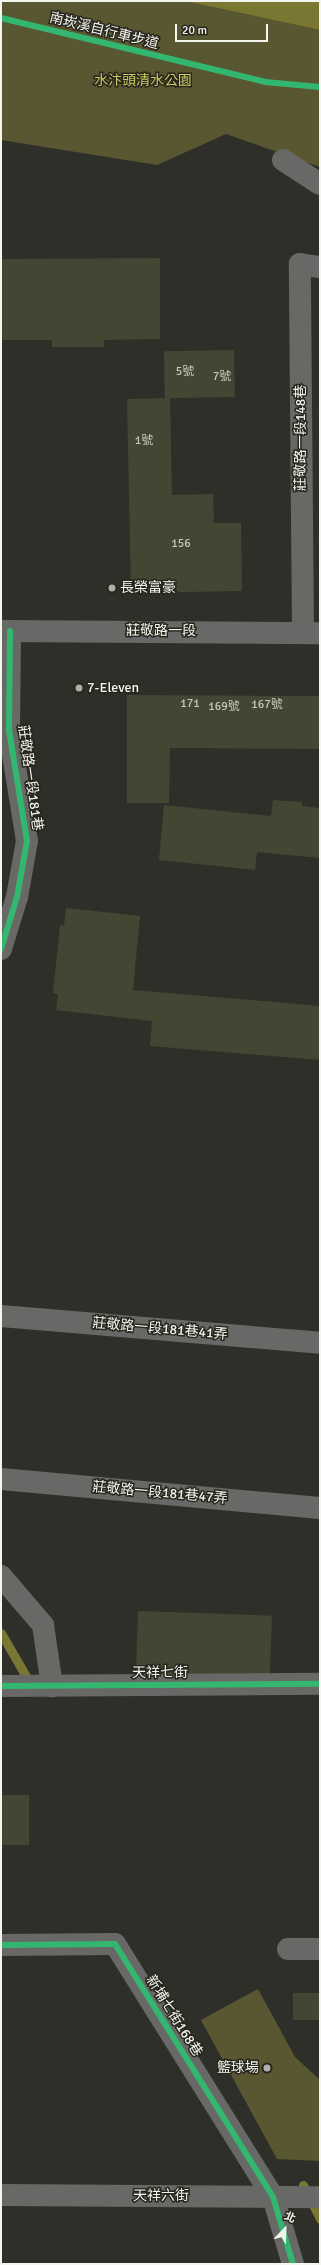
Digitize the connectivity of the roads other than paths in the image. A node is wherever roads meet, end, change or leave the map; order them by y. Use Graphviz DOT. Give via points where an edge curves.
graph roads {
  1 [pos="283,160"];
  2 [pos="320,184"];
  3 [pos="320,267"];
  4 [pos="5,631"];
  5 [pos="311,632"];
  6 [pos="1,949"];
  7 [pos="1,1316"];
  8 [pos="320,1343"];
  9 [pos="1,1479"];
  10 [pos="320,1508"];
  11 [pos="1,1576"];
  12 [pos="320,1684"];
  13 [pos="6,1686"];
  14 [pos="48,1686"];
  15 [pos="1,1945"];
  16 [pos="320,1948"];
  17 [pos="288,1949"];
  18 [pos="1,2196"];
  19 [pos="281,2197"];
  20 [pos="320,2197"];
  21 [pos="293,2264"];
  1 -- 2 [label="street"];
  3 -- 5 [label="street, 莊敬路一段148巷" via="300,264"];
  4 -- 5 [label="street, 莊敬路一段"];
  4 -- 6 [label="street, 莊敬路一段181巷" via="9,730 27,841 17,897"];
  7 -- 8 [label="street, 莊敬路一段181巷41弄"];
  9 -- 10 [label="street, 莊敬路一段181巷47弄"];
  11 -- 14 [label="street" via="43,1625"];
  12 -- 14 [label="street, 天祥七街"];
  13 -- 14 [label="street, 天祥七街"];
  15 -- 19 [label="street, 新埔七街168巷" via="114,1944"];
  16 -- 17 [label="street"];
  18 -- 19 [label="street, 天祥六街"];
  19 -- 20 [label="street, 天祥六街"];
  19 -- 21 [label="street"];
}
